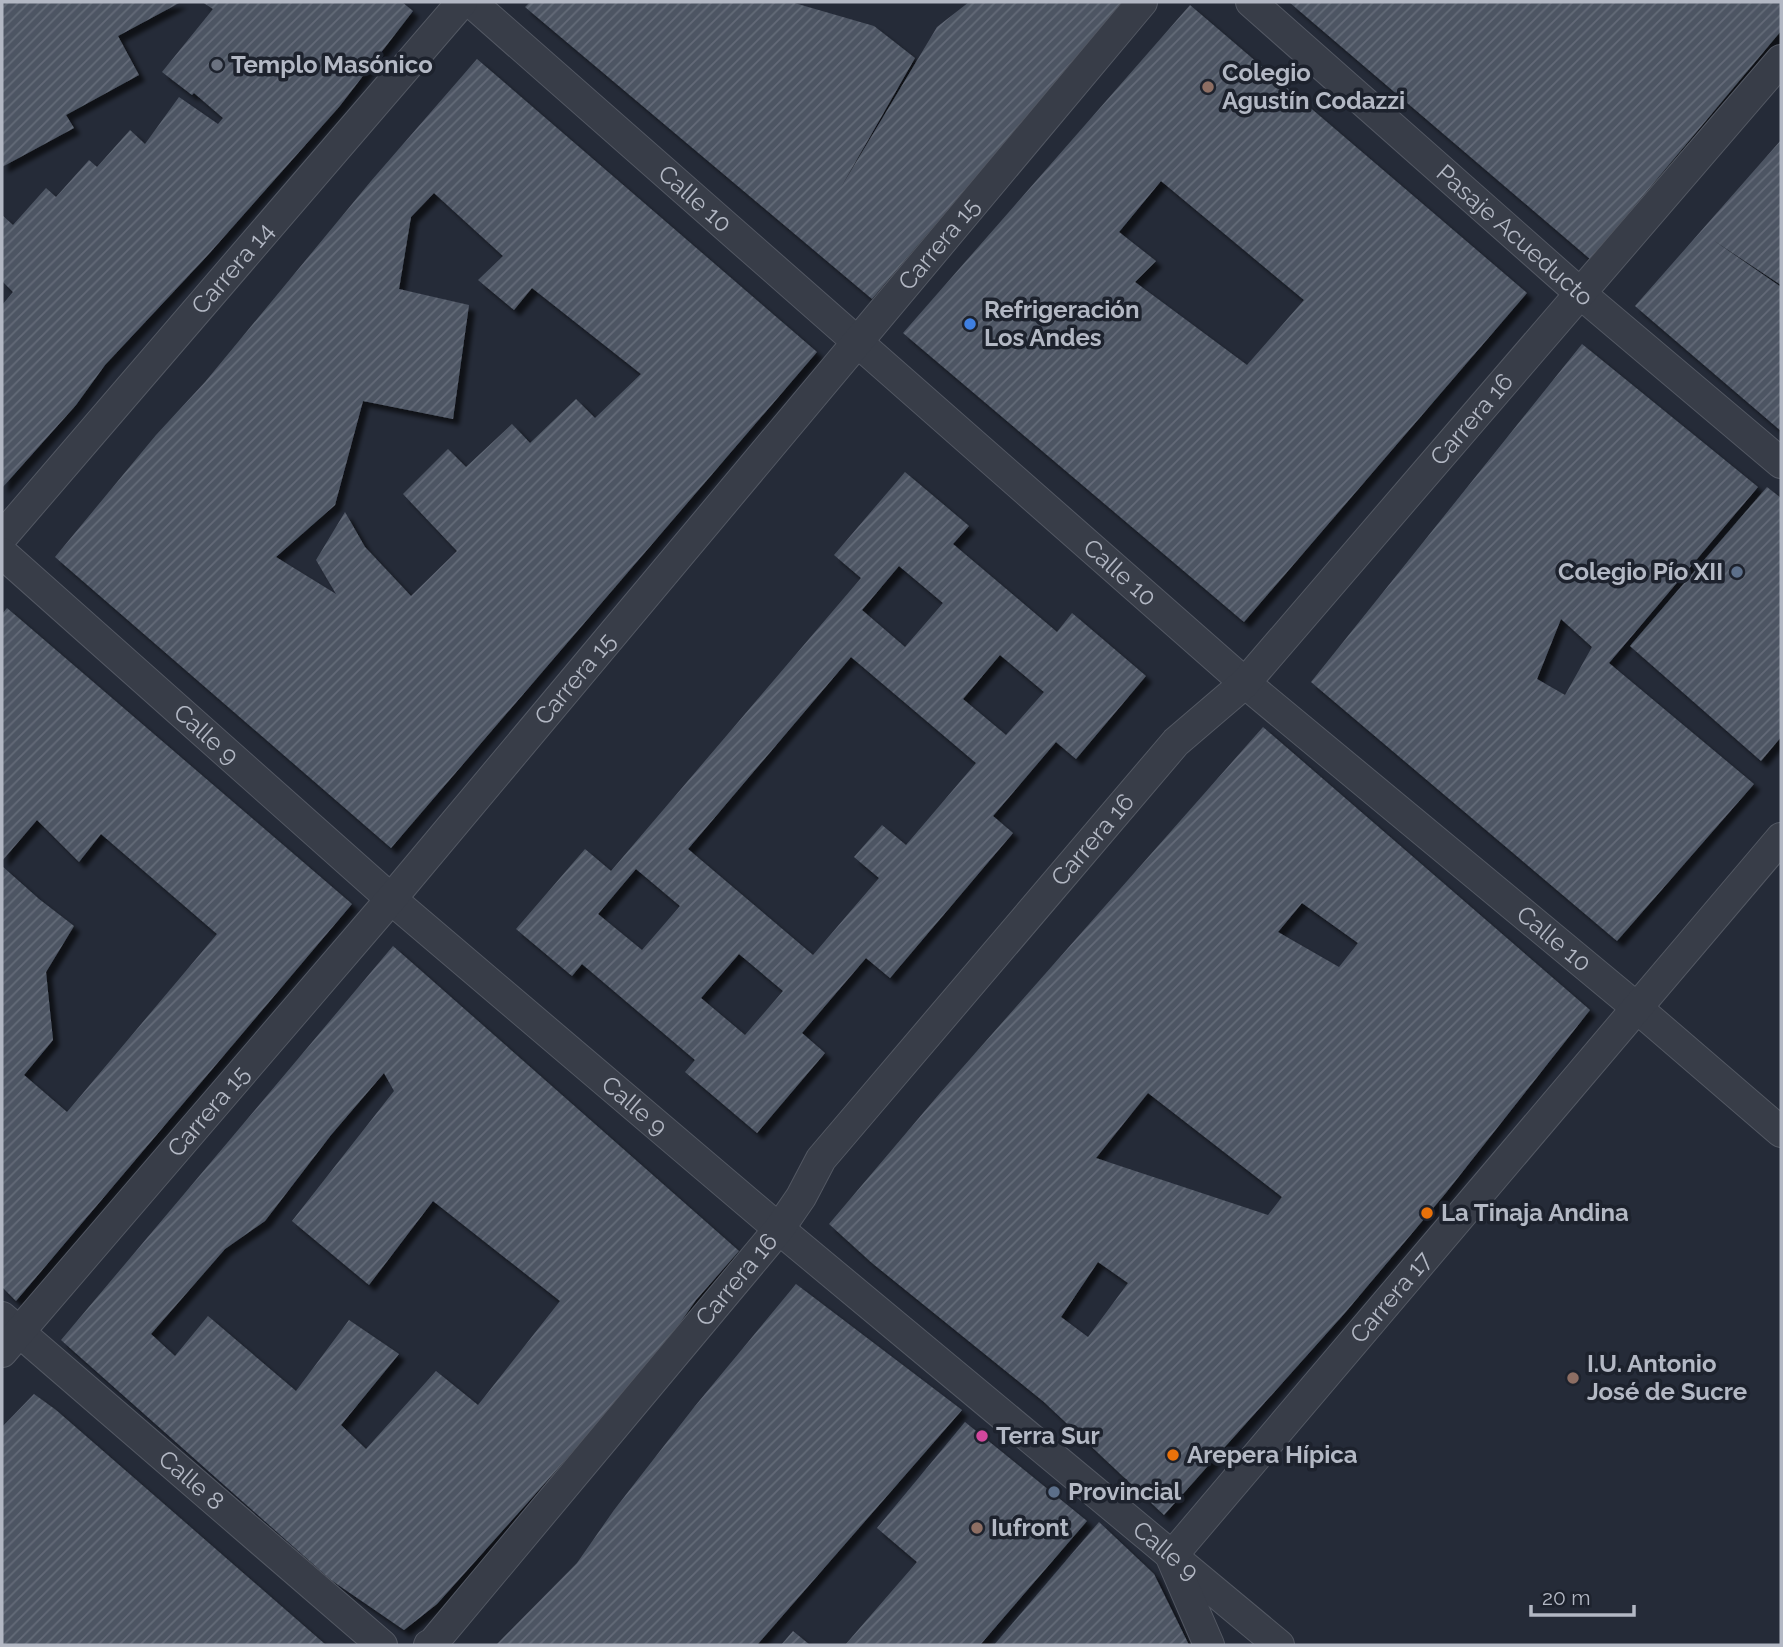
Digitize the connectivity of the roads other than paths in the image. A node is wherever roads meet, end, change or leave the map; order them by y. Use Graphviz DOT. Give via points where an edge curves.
graph roads {
  1 [pos="461,2"];
  2 [pos="471,2"];
  3 [pos="1142,2"];
  4 [pos="1251,2"];
  5 [pos="1781,60"];
  6 [pos="1581,294"];
  7 [pos="858,341"];
  8 [pos="1781,463"];
  9 [pos="2,537"];
  10 [pos="2,553"];
  11 [pos="1245,683"];
  12 [pos="1781,838"];
  13 [pos="391,899"];
  14 [pos="1637,1007"];
  15 [pos="1781,1132"];
  16 [pos="779,1229"];
  17 [pos="8,1334"];
  18 [pos="1171,1557"];
  19 [pos="431,1644"];
  20 [pos="382,1645"];
  21 [pos="1209,1645"];
  22 [pos="1279,1645"];
  1 -- 9 [label="street, Carrera 14"];
  2 -- 7 [label="street, Calle 10"];
  3 -- 7 [label="street, Carrera 15"];
  4 -- 6 [label="street, Pasaje Acueducto"];
  5 -- 6 [label="street, Carrera 16"];
  6 -- 8 [label="street, Pasaje Acueducto"];
  6 -- 11 [label="street, Carrera 16"];
  7 -- 11 [label="street, Calle 10"];
  7 -- 13 [label="street, Carrera 15"];
  10 -- 13 [label="street, Calle 9"];
  11 -- 14 [label="street, Calle 10"];
  11 -- 16 [label="street, Carrera 16" via="1176,742 821,1158"];
  12 -- 14 [label="street, Carrera 17"];
  13 -- 16 [label="street, Calle 9"];
  13 -- 17 [label="street, Carrera 15"];
  14 -- 15 [label="street, Calle 10"];
  14 -- 18 [label="street, Carrera 17"];
  16 -- 18 [label="street, Calle 9"];
  16 -- 19 [label="street, Carrera 16"];
  17 -- 20 [label="street, Calle 8"];
  18 -- 21 [label="street"];
  18 -- 22 [label="street, Calle 9"];
}
